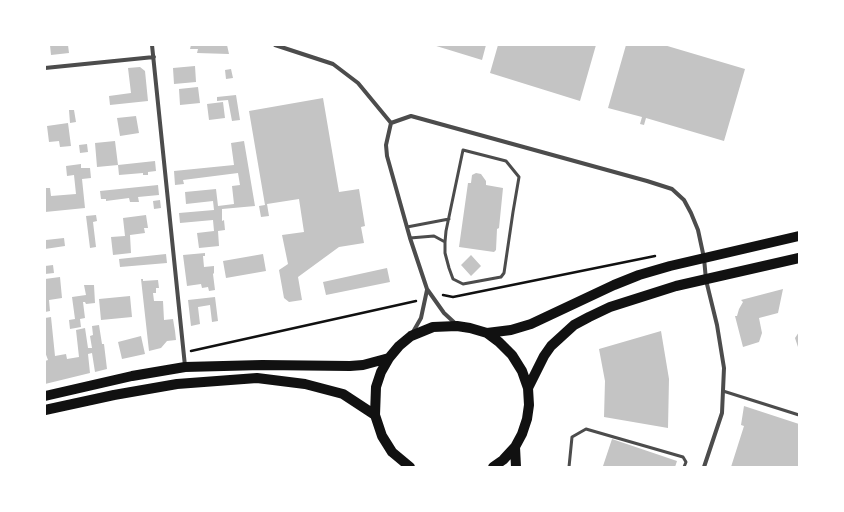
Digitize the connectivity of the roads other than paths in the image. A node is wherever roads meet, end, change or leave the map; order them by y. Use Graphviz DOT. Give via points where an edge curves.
graph roads {
  1 [pos="152,45"];
  2 [pos="274,45"];
  3 [pos="154,57"];
  4 [pos="45,68"];
  5 [pos="391,123"];
  6 [pos="449,219"];
  7 [pos="407,227"];
  8 [pos="799,236"];
  9 [pos="410,238"];
  10 [pos="445,242"];
  11 [pos="704,258"];
  12 [pos="799,258"];
  13 [pos="706,280"];
  14 [pos="427,289"];
  15 [pos="457,326"];
  16 [pos="487,334"];
  17 [pos="411,336"];
  18 [pos="389,358"];
  19 [pos="186,367"];
  20 [pos="528,388"];
  21 [pos="723,391"];
  22 [pos="45,396"];
  23 [pos="45,410"];
  24 [pos="375,415"];
  25 [pos="799,415"];
  26 [pos="515,447"];
  27 [pos="410,467"];
  28 [pos="493,467"];
  29 [pos="516,467"];
  30 [pos="570,467"];
  31 [pos="684,467"];
  32 [pos="704,467"];
  1 -- 3 [label="street"];
  2 -- 5 [label="street" via="333,64 358,83"];
  3 -- 4 [label="street"];
  3 -- 19 [label="street"];
  5 -- 7 [label="street" via="386,145 387,156"];
  5 -- 11 [label="street" via="410,116 672,189 684,200 691,213 698,230"];
  6 -- 7 [label="lane"];
  6 -- 10 [label="lane"];
  6 -- 10 [label="lane" via="463,150 506,162 519,177 504,273 501,277 463,284 454,279 445,253"];
  7 -- 9 [label="street"];
  8 -- 11 [label="main road"];
  9 -- 10 [label="lane" via="434,236"];
  9 -- 14 [label="street"];
  11 -- 13 [label="street"];
  11 -- 16 [label="main road" via="639,275 531,324"];
  12 -- 13 [label="main road"];
  13 -- 20 [label="main road" via="676,286 610,307 574,325 551,346"];
  13 -- 21 [label="street" via="724,368"];
  14 -- 15 [label="street"];
  14 -- 17 [label="street" via="421,318"];
  15 -- 16 [label="main road"];
  15 -- 17 [label="main road" via="434,327"];
  16 -- 20 [label="main road" via="512,355 522,371"];
  17 -- 18 [label="main road"];
  18 -- 19 [label="main road" via="350,366"];
  18 -- 24 [label="main road" via="376,387"];
  19 -- 22 [label="main road" via="132,376"];
  20 -- 26 [label="main road" via="527,420"];
  21 -- 25 [label="lane"];
  21 -- 32 [label="street" via="722,413"];
  23 -- 24 [label="main road" via="177,384 257,378 305,384 343,394"];
  24 -- 27 [label="main road" via="382,436 392,452"];
  26 -- 28 [label="main road"];
  26 -- 29 [label="main road"];
  30 -- 31 [label="lane" via="572,437 586,429 683,457 686,462"];
}
